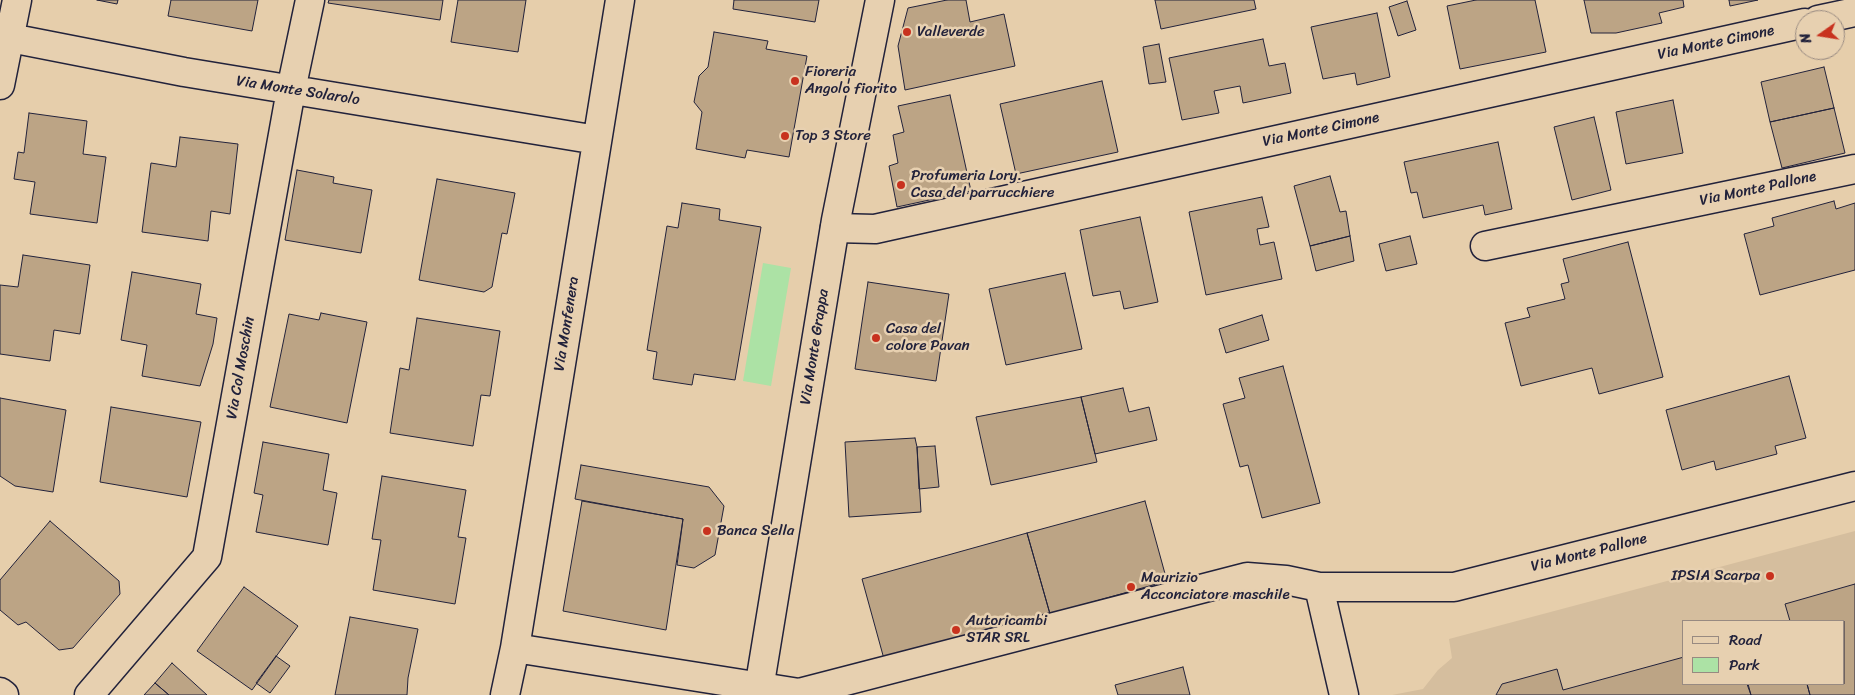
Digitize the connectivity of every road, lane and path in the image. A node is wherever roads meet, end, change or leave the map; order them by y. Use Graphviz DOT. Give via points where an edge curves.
graph roads {
  1 [pos="17,0"];
  2 [pos="310,0"];
  3 [pos="620,0"];
  4 [pos="880,0"];
  5 [pos="1795,25"];
  6 [pos="5,36"];
  7 [pos="0,85"];
  8 [pos="291,90"];
  9 [pos="596,140"];
  10 [pos="1855,169"];
  11 [pos="835,228"];
  12 [pos="1485,246"];
  13 [pos="1855,486"];
  14 [pos="1319,587"];
  15 [pos="515,648"];
  16 [pos="759,691"];
  17 [pos="0,692"];
  18 [pos="4,695"];
  19 [pos="89,695"];
  20 [pos="505,695"];
  21 [pos="1344,695"];
  1 -- 6 [label="street"];
  2 -- 8 [label="street, Via Col Moschin"];
  3 -- 9 [label="street, Via Monfenera"];
  4 -- 11 [label="street, Via Monte Grappa"];
  5 -- 11 [label="street, Via Monte Cimone" via="875,229"];
  6 -- 7 [label="street"];
  6 -- 8 [label="street, Via Monte Solarolo"];
  8 -- 9 [label="street, Via Monte Solarolo"];
  8 -- 19 [label="street, Via Col Moschin" via="207,557"];
  9 -- 15 [label="street, Via Monfenera"];
  10 -- 12 [label="street, Via Monte Pallone"];
  11 -- 16 [label="street, Via Monte Grappa"];
  13 -- 14 [label="street, Via Monte Pallone" via="1454,587"];
  14 -- 16 [label="street, Via Monte Pallone" via="1247,577 798,693"];
  14 -- 21 [label="street"];
  15 -- 16 [label="street"];
  15 -- 20 [label="street, Via Monfenera"];
  17 -- 18 [label="street"];
}
